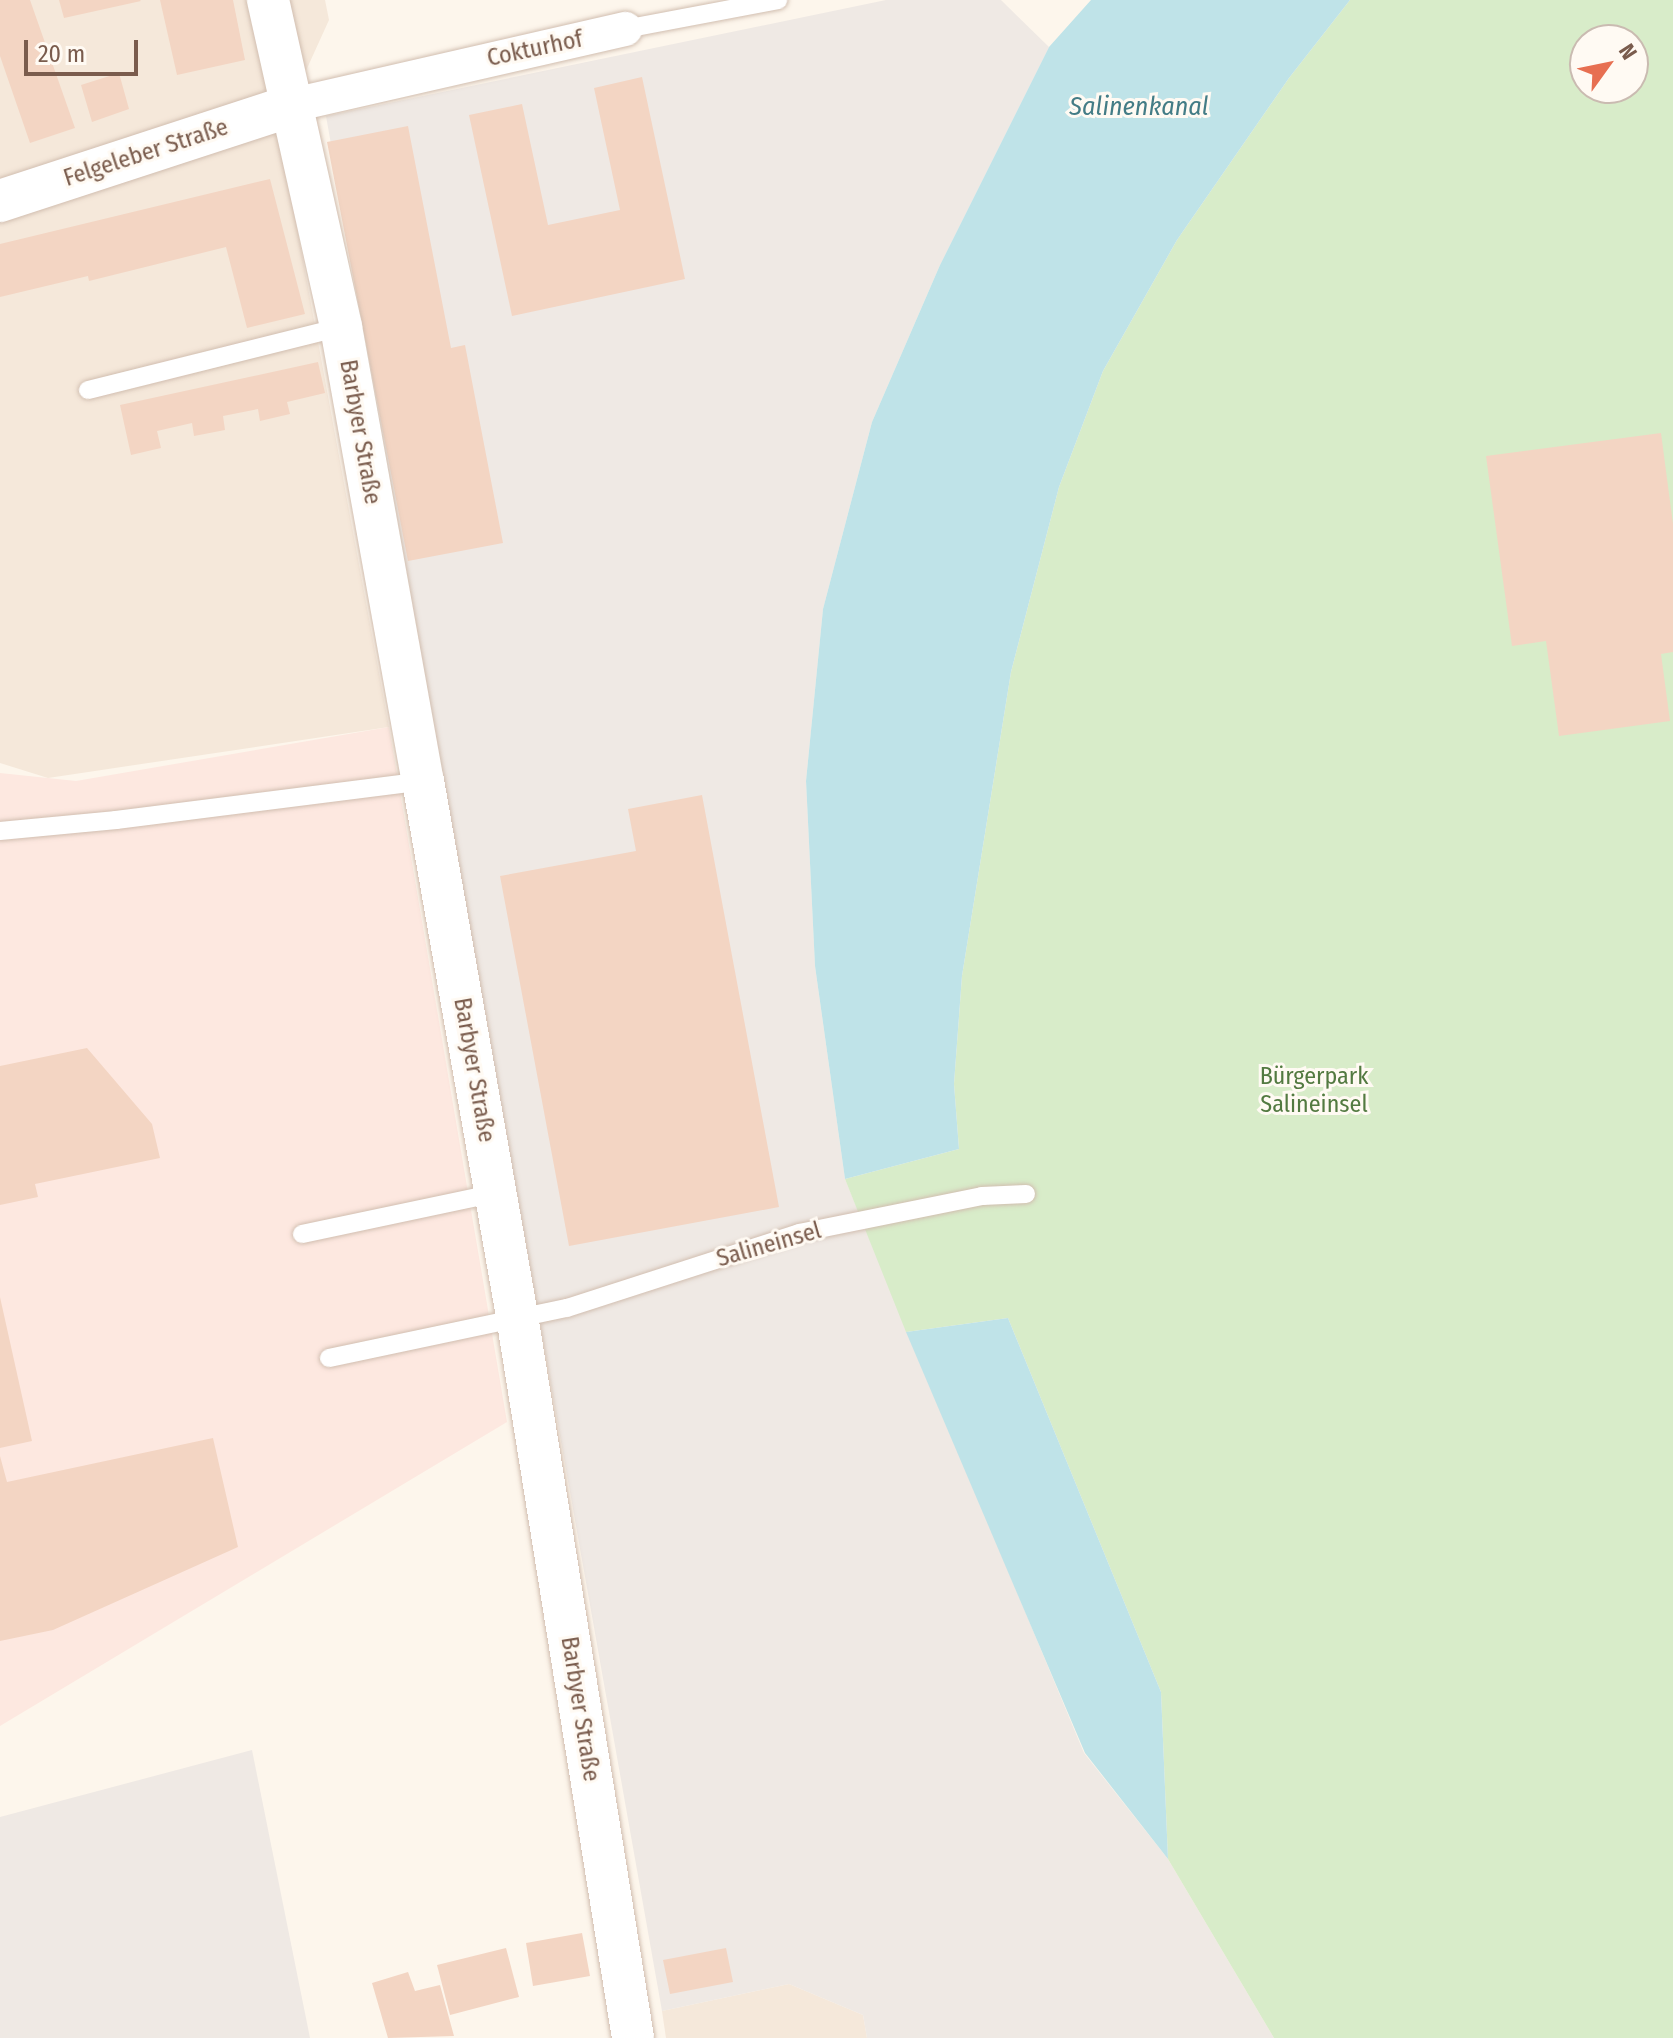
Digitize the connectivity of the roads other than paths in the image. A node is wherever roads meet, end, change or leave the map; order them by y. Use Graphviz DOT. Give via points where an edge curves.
graph roads {
  1 [pos="268,0"];
  2 [pos="778,0"];
  3 [pos="625,29"];
  4 [pos="293,105"];
  5 [pos="0,201"];
  6 [pos="341,327"];
  7 [pos="88,390"];
  8 [pos="423,781"];
  9 [pos="0,831"];
  10 [pos="496,1193"];
  11 [pos="1026,1194"];
  12 [pos="302,1234"];
  13 [pos="517,1316"];
  14 [pos="329,1358"];
  15 [pos="633,2038"];
  1 -- 4 [label="street, Barbyer Straße"];
  2 -- 3 [label="lane, Cokturhof"];
  3 -- 4 [label="street, Cokturhof"];
  4 -- 5 [label="street, Felgeleber Straße"];
  4 -- 6 [label="street, Barbyer Straße"];
  6 -- 7 [label="lane"];
  6 -- 8 [label="street, Barbyer Straße"];
  8 -- 9 [label="lane"];
  8 -- 10 [label="street, Barbyer Straße"];
  10 -- 12 [label="lane"];
  10 -- 13 [label="street, Barbyer Straße"];
  11 -- 13 [label="lane, Salineinsel" via="982,1196 799,1233 567,1308"];
  13 -- 14 [label="lane, Salineinsel"];
  13 -- 15 [label="street, Barbyer Straße"];
}
